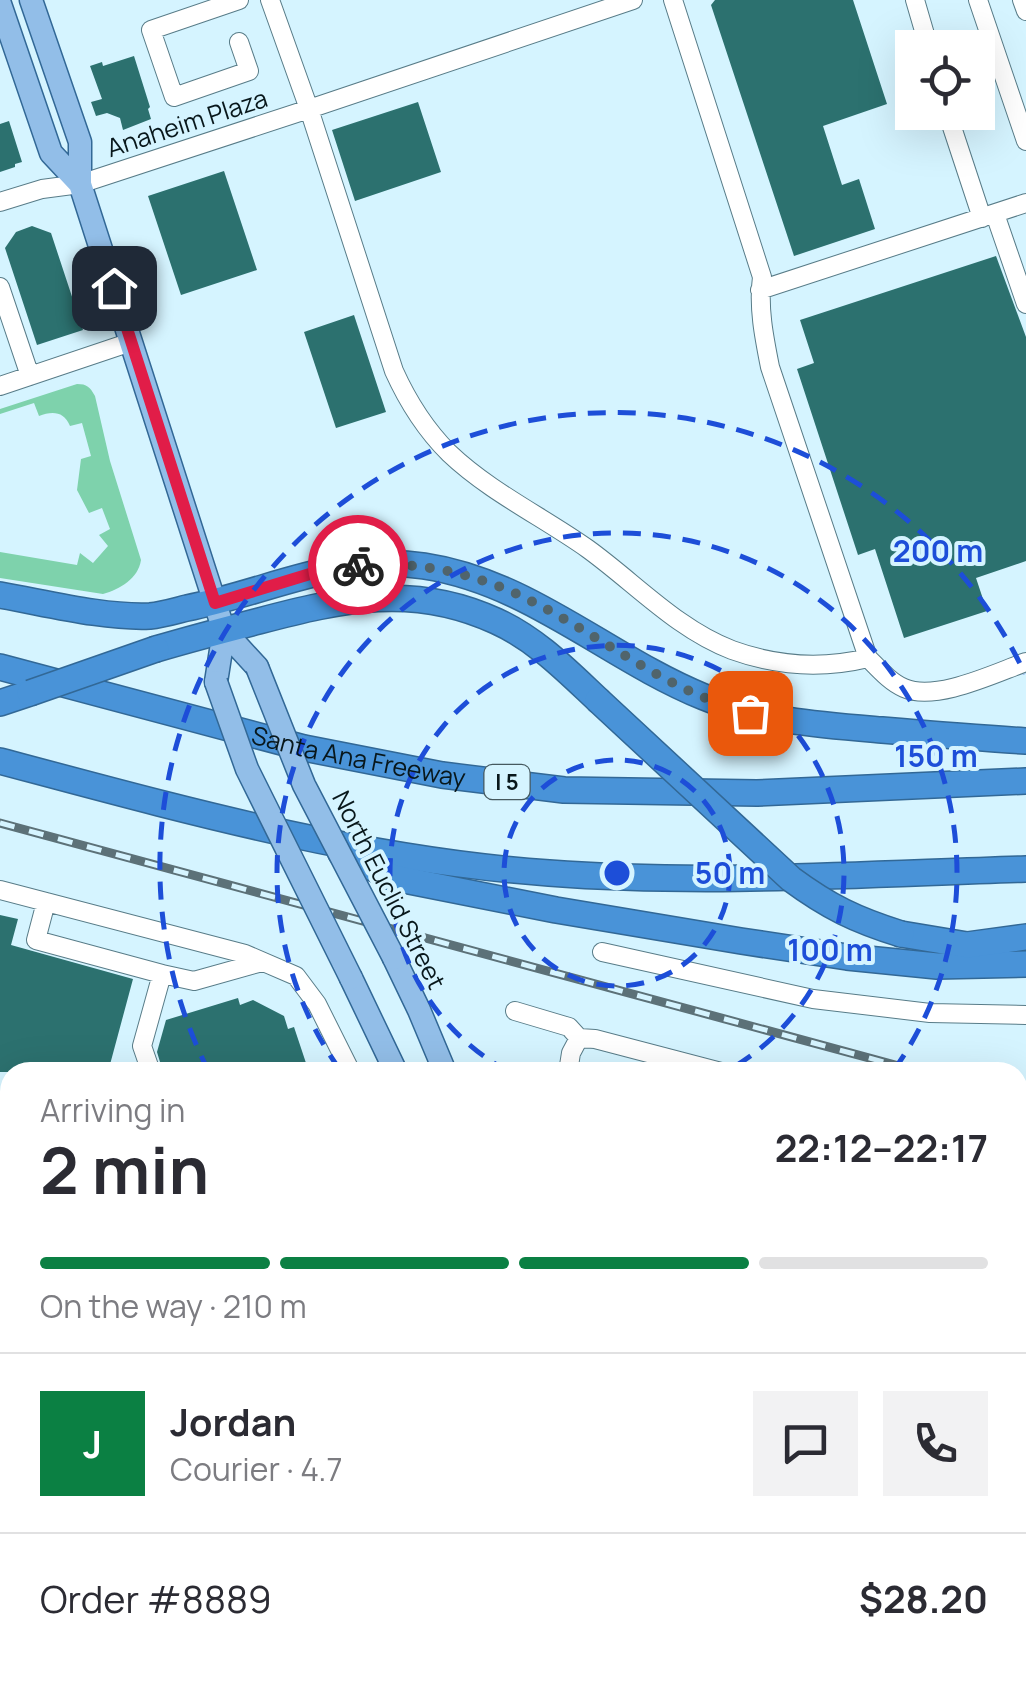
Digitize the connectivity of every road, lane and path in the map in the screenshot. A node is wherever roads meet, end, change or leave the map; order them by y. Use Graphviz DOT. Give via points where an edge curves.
graph roads {
  1 [pos="32,0"];
  2 [pos="239,0"];
  3 [pos="270,0"];
  4 [pos="633,0"];
  5 [pos="673,0"];
  6 [pos="915,0"];
  7 [pos="978,0"];
  8 [pos="1022,0"];
  9 [pos="0,4"];
  10 [pos="1026,11"];
  11 [pos="924,30"];
  12 [pos="240,42"];
  13 [pos="1019,94"];
  14 [pos="309,110"];
  15 [pos="954,130"];
  16 [pos="1026,140"];
  17 [pos="80,184"];
  18 [pos="0,202"];
  19 [pos="1026,204"];
  20 [pos="989,216"];
  21 [pos="0,287"];
  22 [pos="760,290"];
  23 [pos="1026,304"];
  24 [pos="131,342"];
  25 [pos="30,376"];
  26 [pos="0,386"];
  27 [pos="0,595"];
  28 [pos="215,603"];
  29 [pos="224,630"];
  30 [pos="868,658"];
  31 [pos="1026,662"];
  32 [pos="0,667"];
  33 [pos="0,704"];
  34 [pos="1026,740"];
  35 [pos="0,761"];
  36 [pos="1026,781"];
  37 [pos="314,840"];
  38 [pos="1026,868"];
  39 [pos="0,890"];
  40 [pos="46,902"];
  41 [pos="1026,937"];
  42 [pos="602,952"];
  43 [pos="262,962"];
  44 [pos="1026,964"];
  45 [pos="162,974"];
  46 [pos="516,1012"];
  47 [pos="1026,1015"];
  48 [pos="579,1038"];
  49 [pos="148,1062"];
  50 [pos="346,1062"];
  51 [pos="391,1062"];
  52 [pos="441,1062"];
  53 [pos="570,1062"];
  54 [pos="671,1062"];
  1 -- 17 [label="main road, North Euclid Street" via="80,142"];
  2 -- 12 [label="street" via="151,30 174,97 249,71"];
  3 -- 14 [label="street"];
  4 -- 14 [label="street, Anaheim Plaza"];
  5 -- 22 [label="street" via="754,249"];
  6 -- 11 [label="street"];
  7 -- 13 [label="street"];
  8 -- 10 [label="street"];
  9 -- 17 [label="main road, North Euclid Street" via="51,153"];
  13 -- 16 [label="street"];
  14 -- 17 [label="street, Anaheim Plaza"];
  14 -- 30 [label="street" via="394,372 409,405 450,454 704,636 758,658 819,666"];
  15 -- 20 [label="street"];
  17 -- 18 [label="street, Anaheim Plaza"];
  17 -- 24 [label="main road, North Euclid Street"];
  19 -- 20 [label="street"];
  20 -- 22 [label="street"];
  20 -- 23 [label="street"];
  21 -- 25 [label="street"];
  22 -- 30 [label="street" via="770,366"];
  24 -- 25 [label="street"];
  24 -- 28 [label="main road, North Euclid Street"];
  25 -- 26 [label="street"];
  27 -- 28 [label="highway" via="152,616"];
  28 -- 29 [label="main road, North Euclid Street"];
  28 -- 34 [label="highway" via="348,566 449,570 520,595 663,678 740,710 821,725"];
  29 -- 33 [label="highway, bridge"];
  29 -- 41 [label="highway, bridge" via="379,596 464,608 556,660 821,902 901,934 967,945"];
  29 -- 51 [label="main road, North Euclid Street, bridge" via="216,682 247,768"];
  29 -- 52 [label="main road, North Euclid Street, bridge" via="256,667 304,785"];
  30 -- 31 [label="street" via="906,690 928,692"];
  32 -- 36 [label="highway, Santa Ana Freeway / I 5" via="304,748 564,790 758,793"];
  35 -- 37 [label="highway"];
  37 -- 38 [label="highway" via="449,863 626,877"];
  37 -- 44 [label="highway" via="394,878 574,913 847,957 937,966"];
  39 -- 40 [label="street"];
  40 -- 43 [label="street"];
  40 -- 45 [label="street" via="36,940"];
  42 -- 47 [label="street" via="813,999 930,1013"];
  43 -- 45 [label="street" via="194,981"];
  43 -- 50 [label="street" via="296,976"];
  45 -- 49 [label="street" via="142,1046"];
  46 -- 48 [label="street" via="569,1027"];
  48 -- 53 [label="street"];
  48 -- 54 [label="street"];
}
